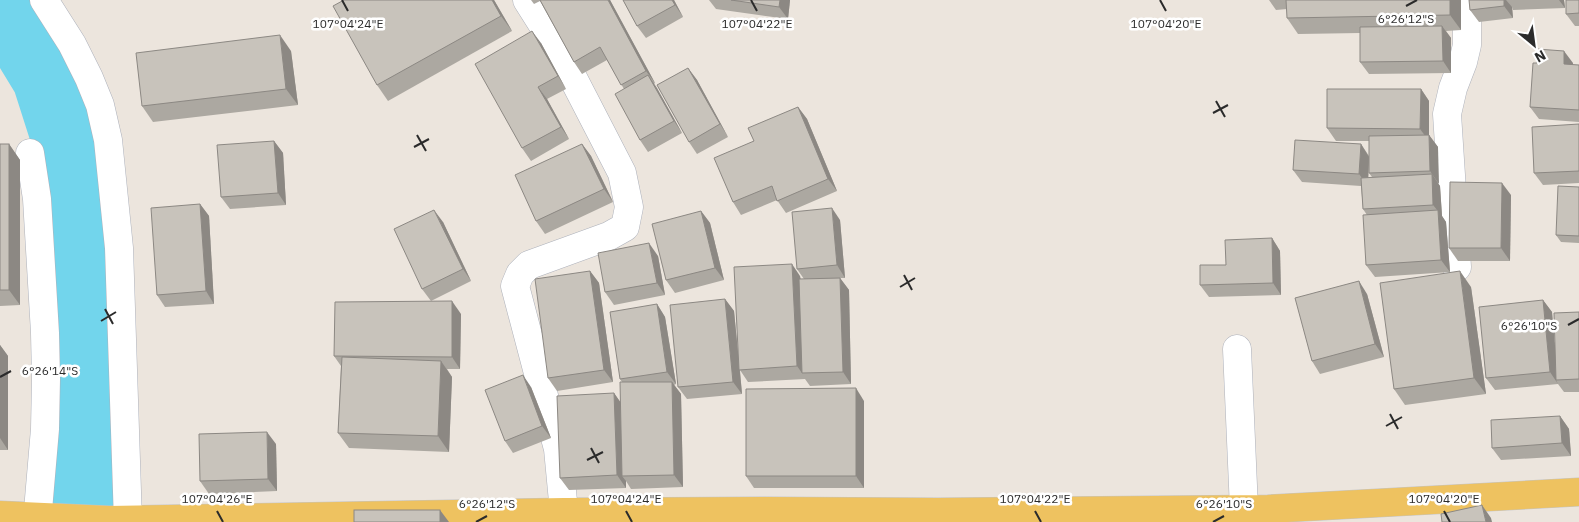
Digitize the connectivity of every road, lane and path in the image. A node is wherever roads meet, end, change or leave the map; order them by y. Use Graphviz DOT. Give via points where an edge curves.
graph roads {
  1 [pos="44,0"];
  2 [pos="527,0"];
  3 [pos="1467,0"];
  4 [pos="30,153"];
  5 [pos="1456,267"];
  6 [pos="1237,349"];
  7 [pos="1579,492"];
  8 [pos="1244,508"];
  9 [pos="564,512"];
  10 [pos="0,515"];
  11 [pos="936,517"];
  12 [pos="41,519"];
  13 [pos="122,520"];
  1 -- 13 [label="street" via="89,78 100,105 108,140 119,248"];
  2 -- 9 [label="street" via="558,49 622,173 630,207 625,227 529,265 515,286 558,449"];
  3 -- 5 [label="street" via="1467,45 1446,114"];
  4 -- 12 [label="street" via="37,199 45,333"];
  6 -- 8 [label="street"];
  7 -- 8 [label="main road"];
  8 -- 11 [label="main road"];
  9 -- 11 [label="main road" via="765,511"];
  9 -- 13 [label="main road"];
  10 -- 12 [label="main road"];
  12 -- 13 [label="main road"];
}
